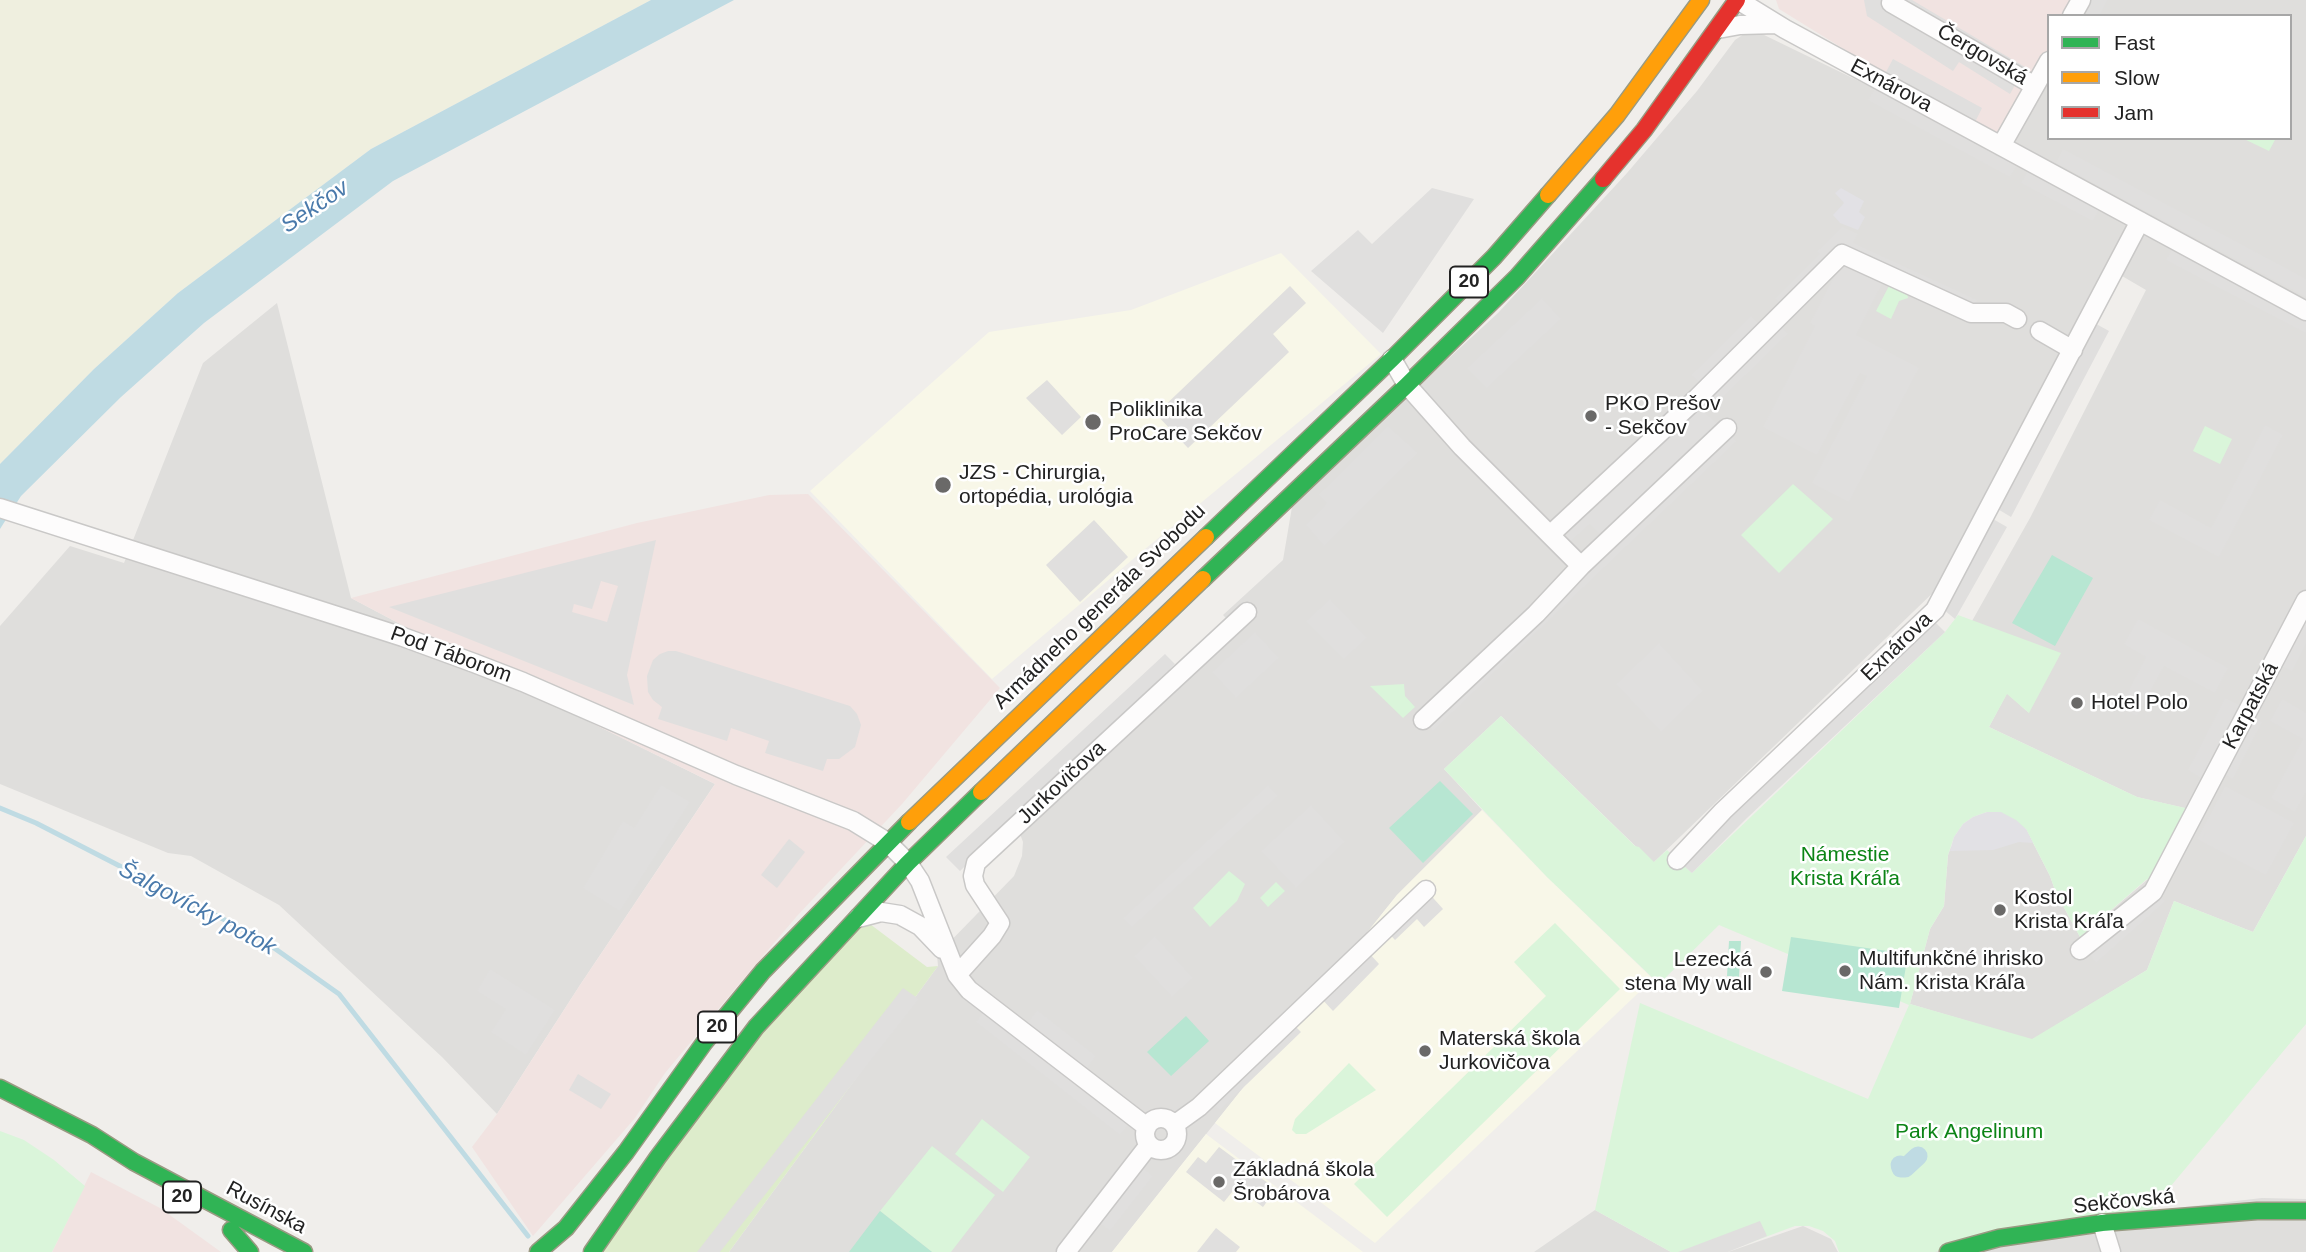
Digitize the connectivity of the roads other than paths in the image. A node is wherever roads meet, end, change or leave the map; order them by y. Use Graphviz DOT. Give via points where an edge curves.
graph roads {
  1 [pos="1701,0"];
  2 [pos="1737,0"];
  3 [pos="1766,0"];
  4 [pos="1891,3"];
  5 [pos="1777,24"];
  6 [pos="1718,29"];
  7 [pos="2047,65"];
  8 [pos="2035,86"];
  9 [pos="2001,146"];
  10 [pos="2140,221"];
  11 [pos="2306,311"];
  12 [pos="2017,319"];
  13 [pos="2040,331"];
  14 [pos="2073,350"];
  15 [pos="1392,359"];
  16 [pos="1407,385"];
  17 [pos="1727,428"];
  18 [pos="0,508"];
  19 [pos="1551,534"];
  20 [pos="1581,566"];
  21 [pos="2306,600"];
  22 [pos="1247,612"];
  23 [pos="1423,720"];
  24 [pos="887,842"];
  25 [pos="1677,860"];
  26 [pos="908,863"];
  27 [pos="1426,890"];
  28 [pos="852,922"];
  29 [pos="2080,950"];
  30 [pos="954,967"];
  31 [pos="0,1088"];
  32 [pos="1174,1125"];
  33 [pos="1148,1135"];
  34 [pos="134,1162"];
  35 [pos="2306,1211"];
  36 [pos="2102,1223"];
  37 [pos="566,1228"];
  38 [pos="231,1230"];
  39 [pos="250,1252"];
  40 [pos="265,1252"];
  41 [pos="304,1252"];
  42 [pos="538,1252"];
  43 [pos="551,1252"];
  44 [pos="592,1252"];
  45 [pos="1066,1252"];
  46 [pos="1948,1252"];
  47 [pos="2111,1252"];
  1 -- 15 [label="main road, Armádneho generála Svobodu / 20" via="1590,148 1494,257"];
  2 -- 5 [label="street, Exnárova"];
  2 -- 6 [label="main road, 20"];
  3 -- 5 [label="street"];
  4 -- 8 [label="street, Čergovská"];
  5 -- 6 [label="street"];
  5 -- 9 [label="street, Exnárova"];
  6 -- 16 [label="main road, 20" via="1644,130 1584,201 1517,277"];
  7 -- 8 [label="street, Čergovská"];
  8 -- 9 [label="street, Čergovská"];
  9 -- 10 [label="street, Exnárova"];
  10 -- 11 [label="street"];
  10 -- 14 [label="street, Exnárova"];
  12 -- 19 [label="street" via="2006,313 1971,313 1842,254"];
  13 -- 14 [label="street"];
  14 -- 25 [label="street, Exnárova" via="1935,610"];
  15 -- 16 [label="street"];
  15 -- 24 [label="main road, Armádneho generála Svobodu / 20"];
  16 -- 19 [label="street" via="1462,447"];
  16 -- 26 [label="main road, 20"];
  17 -- 20 [label="street"];
  18 -- 24 [label="street, Pod Táborom" via="474,663 853,821"];
  19 -- 20 [label="street"];
  20 -- 23 [label="street"];
  21 -- 29 [label="street, Karpatská" via="2153,892"];
  22 -- 30 [label="street, Jurkovičova" via="976,863 975,885 1000,923 992,936"];
  24 -- 26 [label="street, Pod Táborom"];
  24 -- 37 [label="main road, Armádneho generála Svobodu / 20" via="764,971"];
  26 -- 28 [label="main road, 20"];
  26 -- 30 [label="street" via="923,886"];
  27 -- 32 [label="street" via="1199,1107"];
  28 -- 30 [label="street" via="881,912 900,915 920,926"];
  28 -- 44 [label="main road, 20" via="756,1027"];
  30 -- 33 [label="street" via="969,990"];
  31 -- 34 [label="main road, Rusínska / 20"];
  32 -- 33 [label="street" via="1160,1118 1151,1121"];
  32 -- 33 [label="street" via="1177,1135 1171,1147 1157,1150"];
  33 -- 45 [label="street"];
  34 -- 38 [label="main road, Rusínska / 20"];
  34 -- 41 [label="main road, Rusínska / 20"];
  35 -- 36 [label="main road, Sekčovská"];
  36 -- 46 [label="main road, Sekčovská" via="1999,1238"];
  36 -- 47 [label="street"];
  37 -- 42 [label="main road, Armádneho generála Svobodu / 20"];
  37 -- 43 [label="main road"];
  38 -- 39 [label="main road"];
  38 -- 40 [label="main road, Rusínska / 20"];
}
